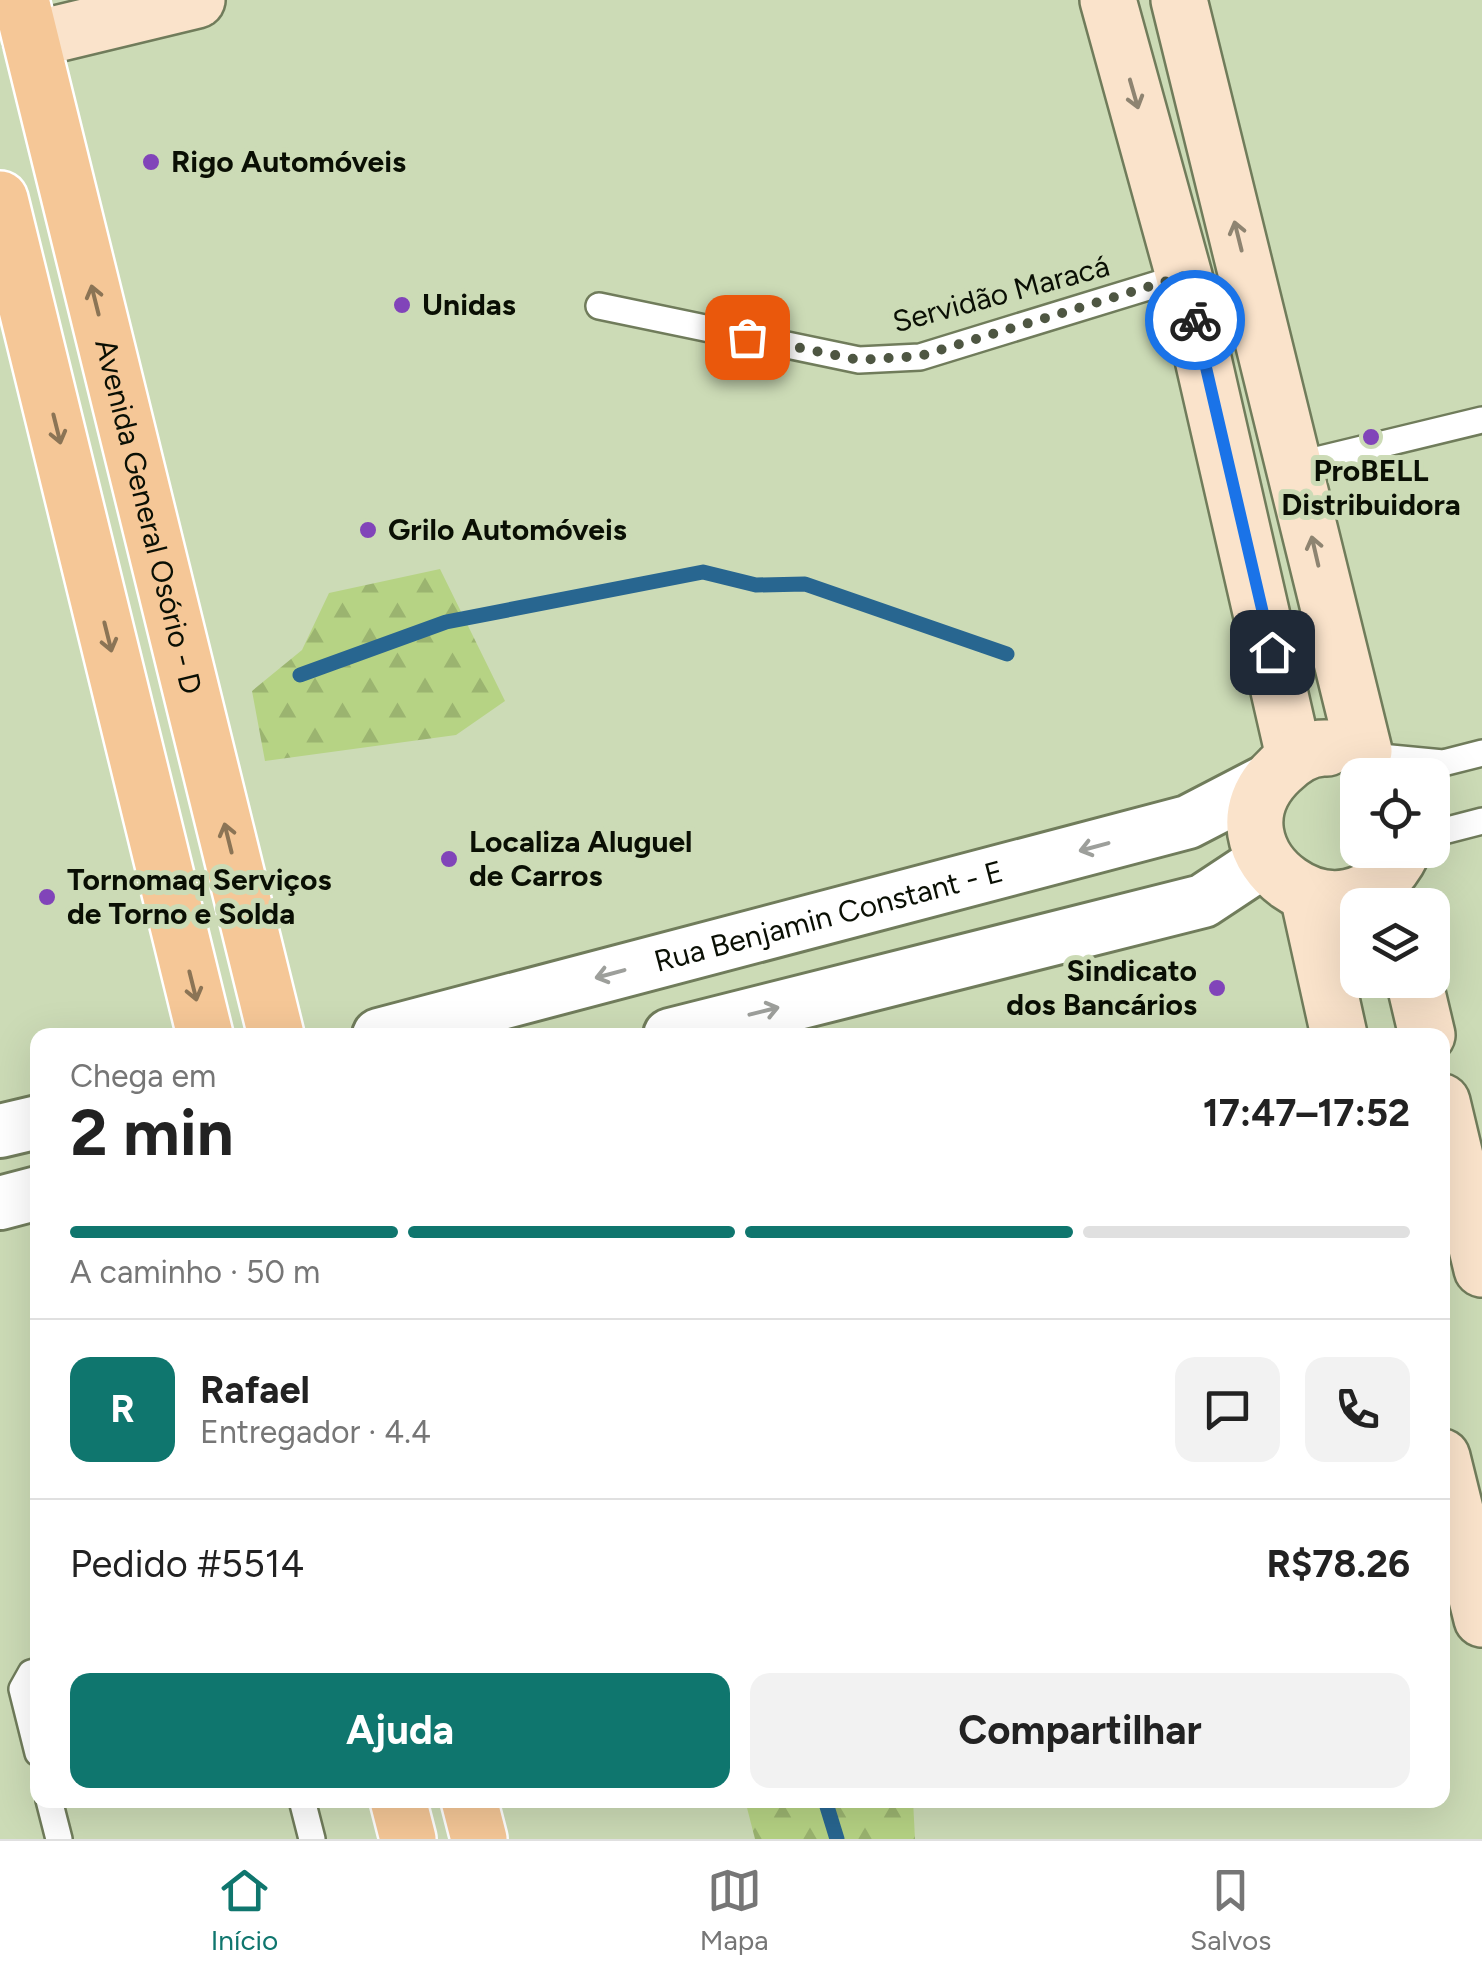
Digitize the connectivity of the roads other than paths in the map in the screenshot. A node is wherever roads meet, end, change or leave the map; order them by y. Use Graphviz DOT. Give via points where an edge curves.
graph roads {
  1 [pos="197,0"];
  2 [pos="1108,0"];
  3 [pos="1179,0"];
  4 [pos="26,20"];
  5 [pos="0,199"];
  6 [pos="1184,276"];
  7 [pos="599,306"];
  8 [pos="1482,420"];
  9 [pos="1296,465"];
  10 [pos="1482,753"];
  11 [pos="1363,758"];
  12 [pos="1374,758"];
  13 [pos="1450,761"];
  14 [pos="1282,768"];
  15 [pos="1482,821"];
  16 [pos="1450,829"];
  17 [pos="1265,860"];
  18 [pos="1397,877"];
  19 [pos="1308,895"];
  20 [pos="1418,998"];
  21 [pos="203,1028"];
  22 [pos="274,1028"];
  23 [pos="406,1028"];
  24 [pos="698,1028"];
  25 [pos="1337,1028"];
  26 [pos="1424,1028"];
  27 [pos="30,1124"];
  28 [pos="0,1131"];
  29 [pos="1450,1135"];
  30 [pos="30,1196"];
  31 [pos="0,1203"];
  32 [pos="1482,1269"];
  33 [pos="1450,1489"];
  34 [pos="1482,1618"];
  35 [pos="30,1675"];
  36 [pos="30,1721"];
  37 [pos="43,1808"];
  38 [pos="304,1808"];
  39 [pos="400,1808"];
  40 [pos="471,1808"];
  41 [pos="59,1839"];
  42 [pos="312,1839"];
  43 [pos="408,1839"];
  44 [pos="479,1839"];
  1 -- 4 [label="street"];
  2 -- 6 [label="street, one-way"];
  9 -- 3 [label="street, one-way"];
  22 -- 4 [label="main road, Avenida General Osório - D, one-way"];
  5 -- 21 [label="main road, one-way"];
  6 -- 7 [label="lane, Servidão Maracá" via="920,356 859,360"];
  6 -- 14 [label="street"];
  8 -- 9 [label="lane"];
  12 -- 9 [label="street, one-way"];
  10 -- 13 [label="lane"];
  11 -- 14 [label="street" via="1320,747"];
  14 -- 17 [label="street" via="1257,806"];
  14 -- 23 [label="street, Rua Benjamin Constant - E, one-way" via="1188,822"];
  15 -- 16 [label="lane"];
  17 -- 19 [label="street" via="1283,882"];
  24 -- 17 [label="street, one-way" via="1203,901"];
  18 -- 19 [label="street" via="1335,899"];
  19 -- 25 [label="street"];
  20 -- 26 [label="street"];
  27 -- 28 [label="street"];
  29 -- 32 [label="street"];
  30 -- 31 [label="street"];
  33 -- 34 [label="street"];
  35 -- 36 [label="lane" via="22,1689"];
  37 -- 41 [label="lane"];
  38 -- 42 [label="lane"];
  39 -- 43 [label="main road"];
  40 -- 44 [label="main road"];
}
